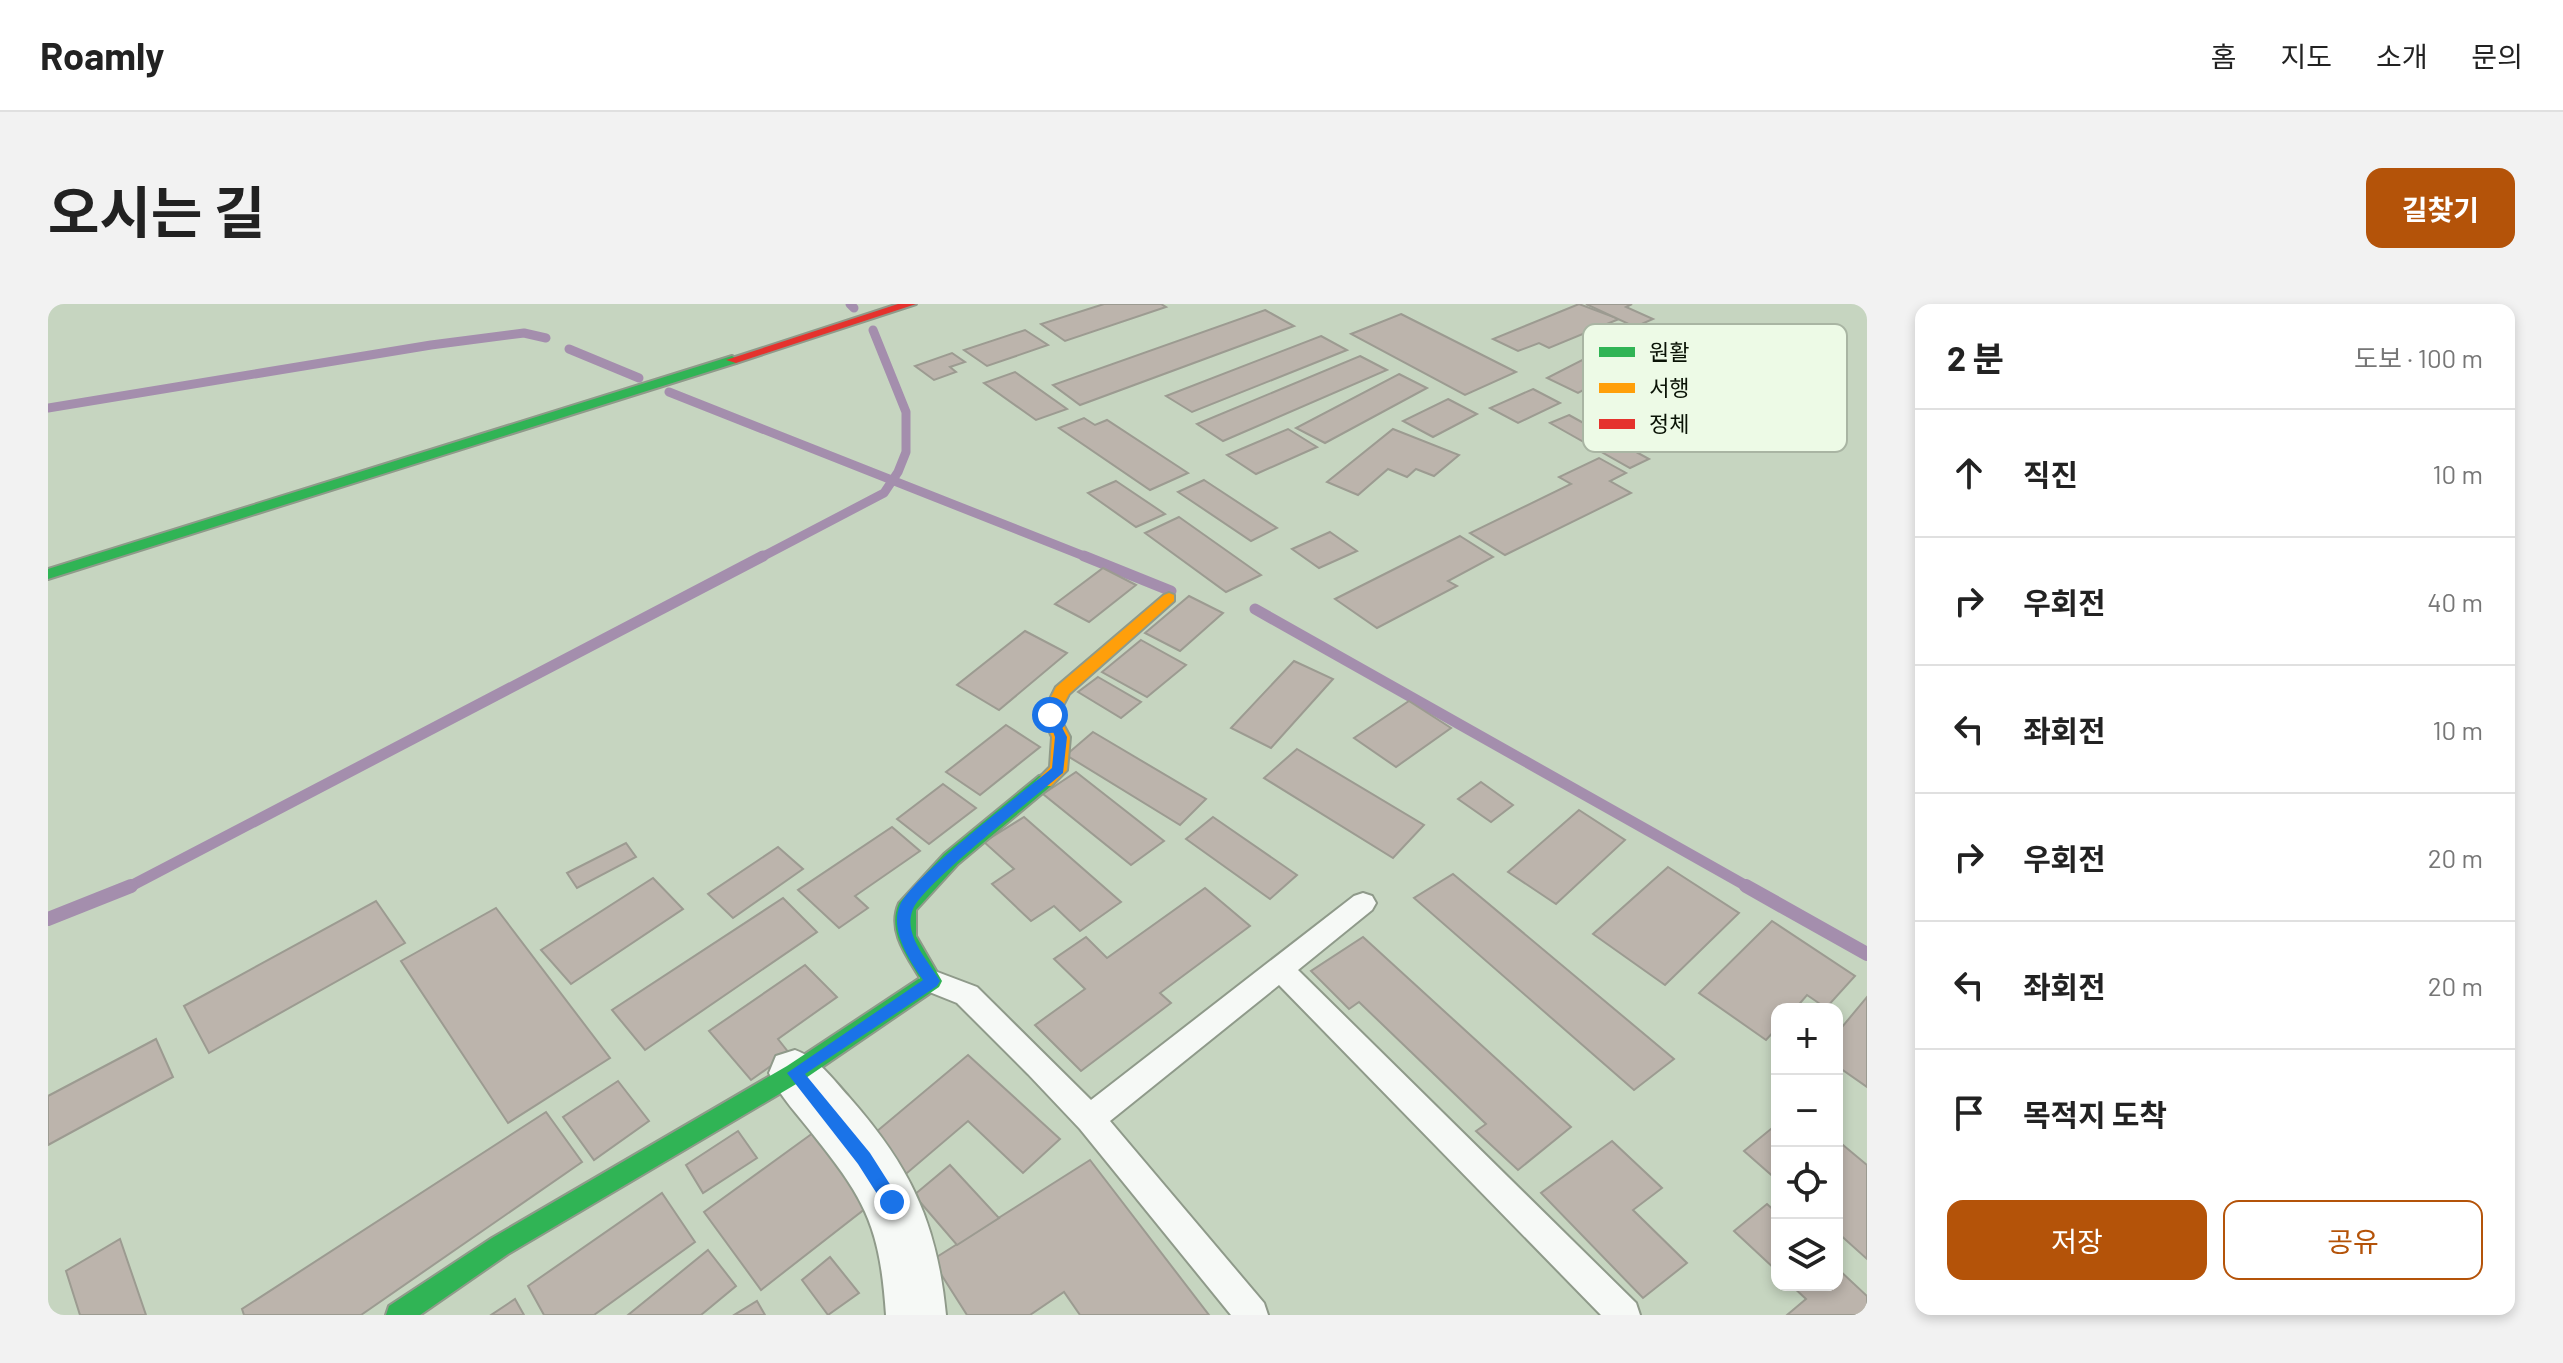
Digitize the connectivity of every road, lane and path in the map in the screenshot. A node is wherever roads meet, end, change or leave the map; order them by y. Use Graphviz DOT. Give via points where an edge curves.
graph roads {
  1 [pos="910,304"];
  2 [pos="48,574"];
  3 [pos="1169,598"];
  4 [pos="1363,903"];
  5 [pos="1280,969"];
  6 [pos="932,981"];
  7 [pos="795,1073"];
  8 [pos="1090,1119"];
  9 [pos="398,1315"];
  10 [pos="916,1315"];
  11 [pos="1252,1315"];
  12 [pos="1624,1315"];
  1 -- 2 [label="main road"];
  3 -- 6 [label="main road" via="1062,691 1050,715 1061,737 1058,770 929,881 906,908 909,943"];
  4 -- 5 [label="lane"];
  5 -- 8 [label="lane"];
  5 -- 12 [label="lane"];
  6 -- 7 [label="main road"];
  6 -- 8 [label="lane" via="967,995"];
  7 -- 9 [label="main road" via="500,1246"];
  7 -- 10 [label="street" via="864,1158 892,1202 912,1265"];
  8 -- 11 [label="lane"];
}
